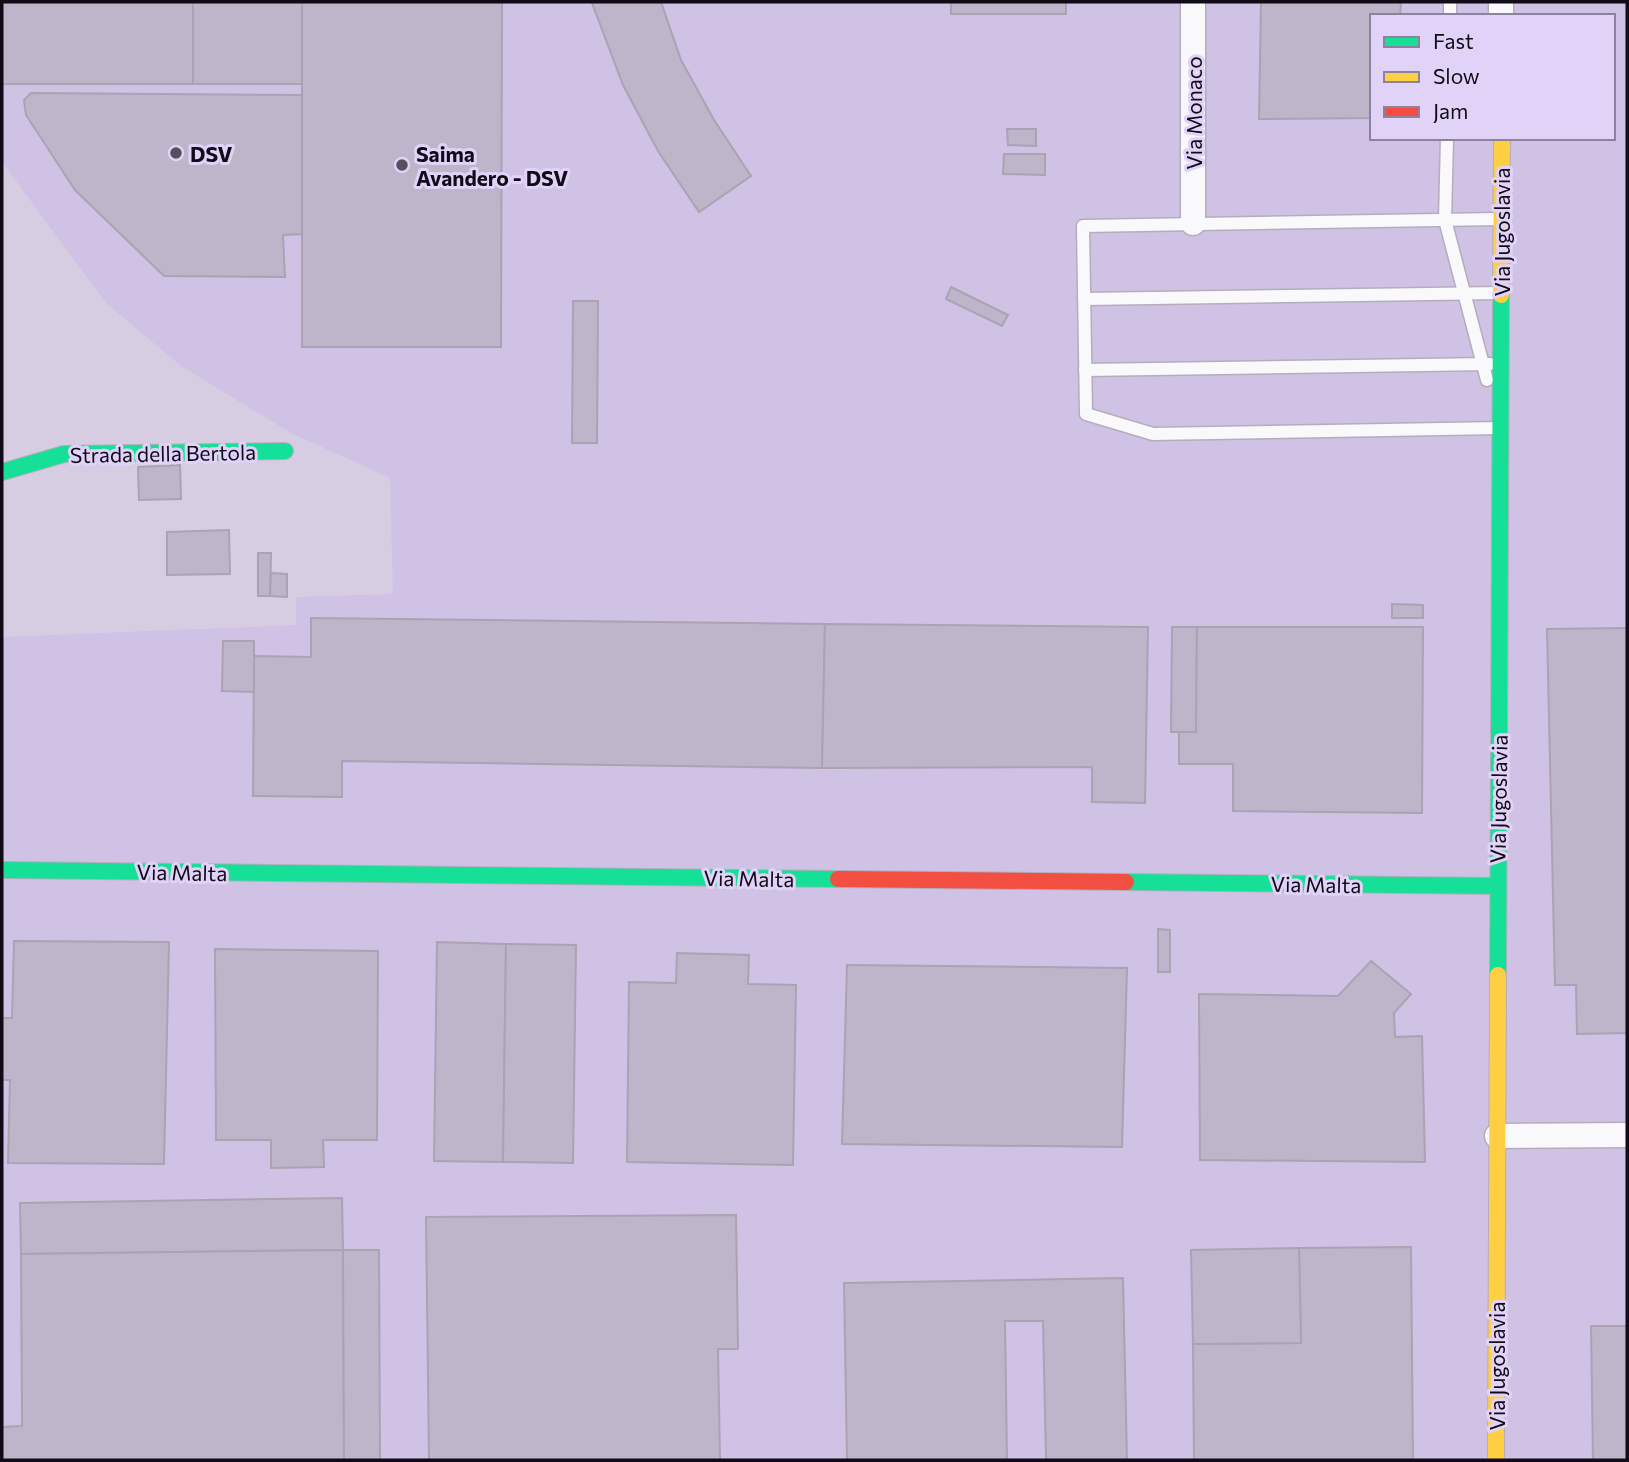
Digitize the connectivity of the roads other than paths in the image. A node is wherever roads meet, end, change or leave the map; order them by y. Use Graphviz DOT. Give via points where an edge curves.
graph roads {
  1 [pos="1193,2"];
  2 [pos="1447,140"];
  3 [pos="1502,140"];
  4 [pos="1445,219"];
  5 [pos="1502,219"];
  6 [pos="1193,223"];
  7 [pos="1501,292"];
  8 [pos="1464,293"];
  9 [pos="1084,299"];
  10 [pos="1501,363"];
  11 [pos="1483,364"];
  12 [pos="1085,370"];
  13 [pos="1500,428"];
  14 [pos="285,451"];
  15 [pos="2,472"];
  16 [pos="2,870"];
  17 [pos="1497,886"];
  18 [pos="1627,1135"];
  19 [pos="1497,1136"];
  20 [pos="1496,1460"];
  1 -- 6 [label="street, Via Monaco"];
  2 -- 4 [label="lane"];
  3 -- 5 [label="street, Via Jugoslavia"];
  4 -- 5 [label="lane"];
  4 -- 6 [label="lane"];
  4 -- 8 [label="lane"];
  5 -- 7 [label="street, Via Jugoslavia"];
  6 -- 9 [label="lane" via="1083,226"];
  7 -- 8 [label="lane"];
  7 -- 10 [label="street, Via Jugoslavia"];
  8 -- 9 [label="lane"];
  8 -- 11 [label="lane"];
  9 -- 12 [label="lane"];
  10 -- 11 [label="lane"];
  10 -- 13 [label="street, Via Jugoslavia"];
  11 -- 12 [label="lane"];
  11 -- 13 [label="lane"];
  12 -- 13 [label="lane" via="1086,414 1153,434"];
  13 -- 17 [label="street, Via Jugoslavia"];
  14 -- 15 [label="street, Strada della Bertola" via="64,454"];
  16 -- 17 [label="street, Via Malta"];
  17 -- 19 [label="street, Via Jugoslavia"];
  18 -- 19 [label="street"];
  19 -- 20 [label="street, Via Jugoslavia"];
}
